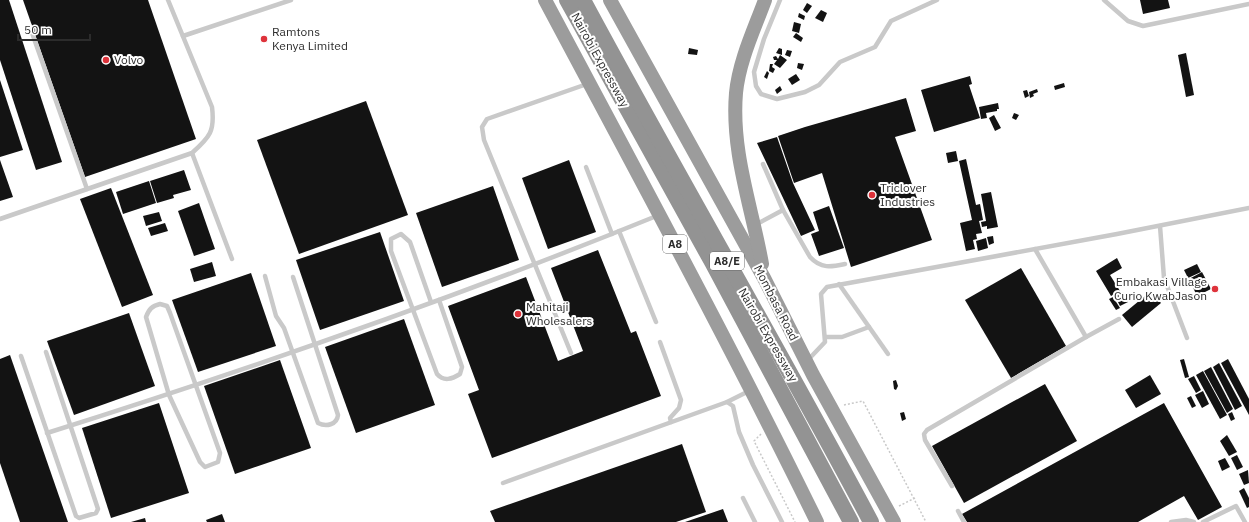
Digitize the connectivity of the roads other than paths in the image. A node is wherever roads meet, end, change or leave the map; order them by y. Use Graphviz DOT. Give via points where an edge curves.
graph roads {
  1 [pos="168,0"];
  2 [pos="291,0"];
  3 [pos="545,0"];
  4 [pos="567,0"];
  5 [pos="583,0"];
  6 [pos="610,0"];
  7 [pos="765,0"];
  8 [pos="780,0"];
  9 [pos="937,0"];
  10 [pos="1104,0"];
  11 [pos="1249,4"];
  12 [pos="31,30"];
  13 [pos="183,36"];
  14 [pos="589,83"];
  15 [pos="192,153"];
  16 [pos="763,164"];
  17 [pos="586,167"];
  18 [pos="87,190"];
  19 [pos="1249,208"];
  20 [pos="784,210"];
  21 [pos="660,214"];
  22 [pos="0,219"];
  23 [pos="754,226"];
  24 [pos="1160,226"];
  25 [pos="619,231"];
  26 [pos="612,234"];
  27 [pos="1035,249"];
  28 [pos="232,259"];
  29 [pos="846,264"];
  30 [pos="536,265"];
  31 [pos="265,276"];
  32 [pos="293,277"];
  33 [pos="764,278"];
  34 [pos="839,284"];
  35 [pos="438,300"];
  36 [pos="431,302"];
  37 [pos="413,309"];
  38 [pos="1119,320"];
  39 [pos="656,322"];
  40 [pos="869,327"];
  41 [pos="826,337"];
  42 [pos="1086,337"];
  43 [pos="1188,338"];
  44 [pos="660,342"];
  45 [pos="315,343"];
  46 [pos="46,352"];
  47 [pos="291,352"];
  48 [pos="571,353"];
  49 [pos="888,354"];
  50 [pos="21,356"];
  51 [pos="806,362"];
  52 [pos="195,386"];
  53 [pos="751,390"];
  54 [pos="169,395"];
  55 [pos="727,402"];
  56 [pos="671,422"];
  57 [pos="71,426"];
  58 [pos="47,433"];
  59 [pos="503,483"];
  60 [pos="952,486"];
  61 [pos="744,498"];
  62 [pos="958,511"];
  63 [pos="755,522"];
  64 [pos="782,522"];
  65 [pos="817,522"];
  66 [pos="851,522"];
  67 [pos="871,522"];
  68 [pos="894,522"];
  69 [pos="964,522"];
  70 [pos="1171,522"];
  71 [pos="1194,522"];
  72 [pos="1203,522"];
  73 [pos="1245,522"];
  1 -- 13 [label="lane"];
  2 -- 13 [label="lane"];
  3 -- 14 [label="highway, A8"];
  4 -- 66 [label="highway, Nairobi Expressway / A8/E" via="709,255"];
  5 -- 67 [label="highway, Nairobi Expressway / A8/E"];
  6 -- 33 [label="highway, Mombasa Road"];
  7 -- 23 [label="highway" via="742,64 736,92 736,140 742,180"];
  8 -- 9 [label="lane" via="758,57 754,80 761,94 777,99 805,92 819,85 840,62 875,47 891,21"];
  10 -- 11 [label="lane" via="1128,22 1143,26"];
  12 -- 18 [label="lane"];
  13 -- 15 [label="lane" via="212,107 214,122 205,142"];
  14 -- 21 [label="highway, A8"];
  14 -- 30 [label="lane" via="487,119 482,127 484,140"];
  15 -- 18 [label="lane"];
  15 -- 28 [label="lane"];
  16 -- 20 [label="lane"];
  17 -- 26 [label="lane"];
  18 -- 22 [label="lane"];
  19 -- 24 [label="lane"];
  20 -- 23 [label="lane"];
  20 -- 29 [label="lane" via="814,262 829,267"];
  21 -- 25 [label="lane"];
  21 -- 53 [label="highway, A8"];
  23 -- 33 [label="highway"];
  24 -- 27 [label="lane"];
  24 -- 43 [label="lane" via="1164,278"];
  25 -- 26 [label="lane"];
  25 -- 39 [label="lane"];
  26 -- 30 [label="lane"];
  27 -- 34 [label="lane"];
  27 -- 42 [label="lane"];
  30 -- 35 [label="lane"];
  30 -- 48 [label="lane"];
  31 -- 47 [label="lane" via="276,316 284,328"];
  32 -- 45 [label="lane"];
  33 -- 51 [label="highway, Mombasa Road"];
  34 -- 40 [label="lane"];
  34 -- 41 [label="lane" via="827,287 821,294"];
  35 -- 36 [label="lane"];
  35 -- 37 [label="lane" via="462,367 458,376 447,380 437,374"];
  36 -- 37 [label="lane"];
  36 -- 37 [label="lane" via="410,242 401,234 396,235 391,239 391,251"];
  37 -- 45 [label="lane"];
  38 -- 42 [label="lane"];
  40 -- 41 [label="lane" via="842,337"];
  40 -- 49 [label="lane"];
  41 -- 51 [label="lane" via="823,347"];
  42 -- 60 [label="lane" via="927,430 924,434 925,440"];
  44 -- 56 [label="lane" via="681,400 679,408 670,418"];
  45 -- 47 [label="lane"];
  45 -- 47 [label="lane" via="338,415 335,423 325,426 318,423"];
  46 -- 57 [label="lane"];
  47 -- 52 [label="lane"];
  50 -- 58 [label="lane"];
  51 -- 68 [label="highway, Mombasa Road"];
  52 -- 54 [label="lane"];
  52 -- 54 [label="lane" via="220,453 218,462 208,467 204,467 200,462"];
  52 -- 54 [label="lane" via="167,306 153,306 148,310 146,317"];
  53 -- 55 [label="lane"];
  53 -- 65 [label="highway, A8"];
  54 -- 57 [label="lane"];
  55 -- 56 [label="lane"];
  55 -- 64 [label="lane" via="733,406 739,432"];
  56 -- 59 [label="lane"];
  57 -- 58 [label="lane"];
  57 -- 58 [label="lane" via="98,509 96,513 79,518 76,516"];
  61 -- 63 [label="lane"];
  62 -- 69 [label="lane"];
  70 -- 71 [label="lane"];
  72 -- 73 [label="lane" via="1236,506"];
}
